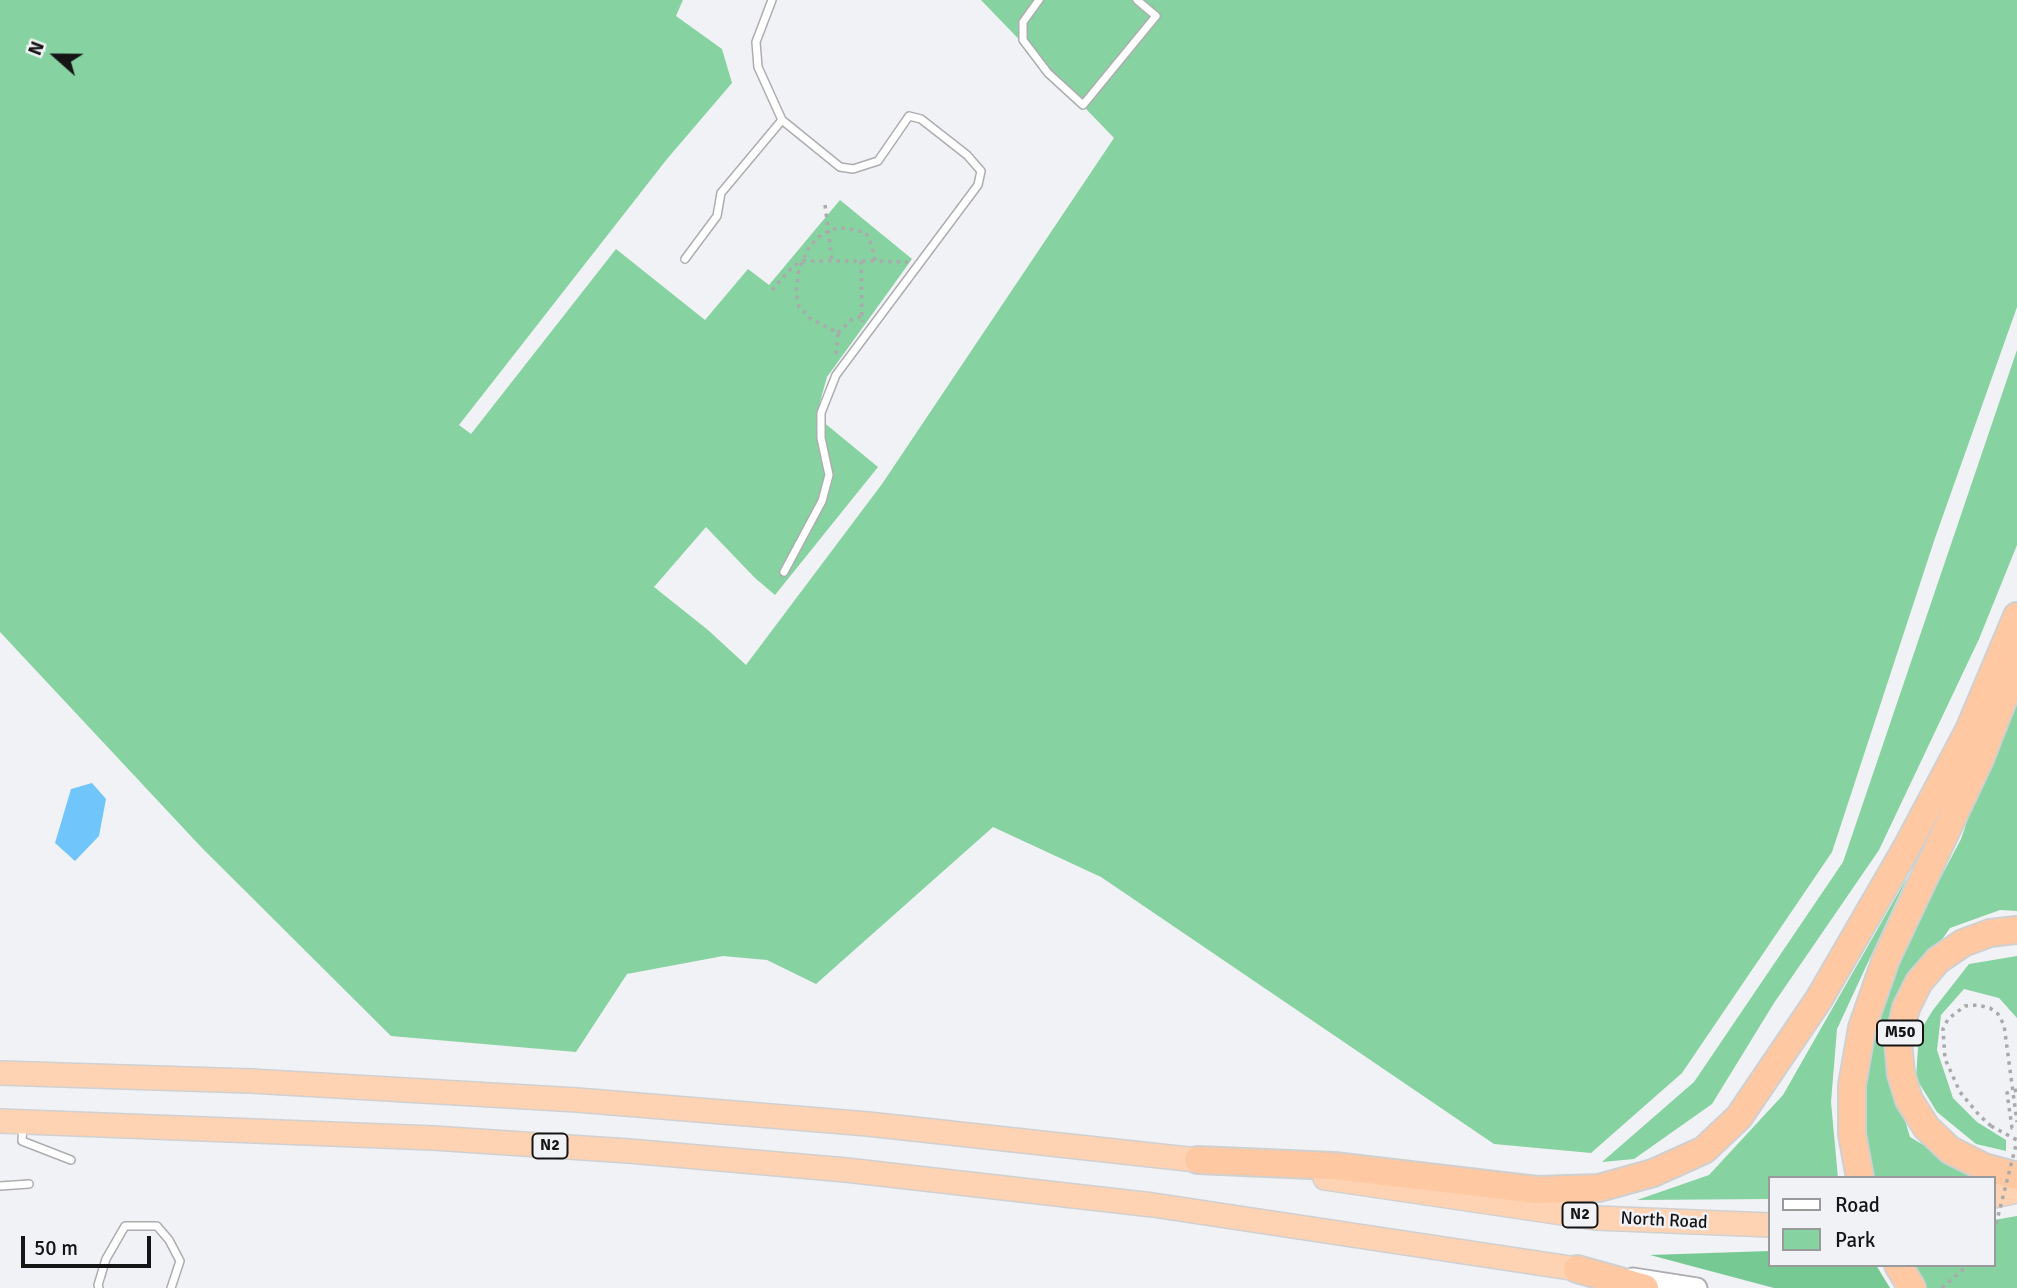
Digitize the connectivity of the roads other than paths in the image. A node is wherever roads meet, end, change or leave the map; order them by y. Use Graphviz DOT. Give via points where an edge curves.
graph roads {
  1 [pos="772,0"];
  2 [pos="1039,0"];
  3 [pos="1137,0"];
  4 [pos="782,120"];
  5 [pos="685,259"];
  6 [pos="785,572"];
  7 [pos="2017,616"];
  8 [pos="2017,664"];
  9 [pos="2017,930"];
  10 [pos="0,1073"];
  11 [pos="11,1121"];
  12 [pos="71,1160"];
  13 [pos="1198,1160"];
  14 [pos="1860,1176"];
  15 [pos="2017,1176"];
  16 [pos="29,1184"];
  17 [pos="0,1186"];
  18 [pos="2017,1191"];
  19 [pos="1996,1196"];
  20 [pos="1769,1225"];
  21 [pos="1899,1267"];
  22 [pos="1577,1269"];
  23 [pos="99,1288"];
  24 [pos="171,1288"];
  25 [pos="1645,1288"];
  26 [pos="1697,1288"];
  27 [pos="1912,1288"];
  1 -- 4 [label="lane" via="756,47 758,67"];
  2 -- 3 [label="lane" via="1023,22 1023,40 1048,73 1083,105 1156,16"];
  4 -- 5 [label="lane" via="721,193 717,216"];
  4 -- 6 [label="lane" via="840,167 853,169 878,162 909,116 921,119 981,171 978,185 836,375 821,413 829,475 822,501"];
  7 -- 13 [label="highway" via="1969,730 1819,999 1739,1117 1704,1150 1653,1173 1599,1188 1537,1190 1334,1166"];
  8 -- 14 [label="highway, M50" via="1980,759 1886,960 1862,1028 1852,1085 1852,1134"];
  9 -- 15 [label="highway, M50" via="1981,936 1938,960 1914,990 1898,1042 1909,1100 1926,1127 1951,1150 1984,1167"];
  10 -- 13 [label="highway, N2" via="251,1081 577,1100"];
  11 -- 12 [label="lane" via="22,1141"];
  11 -- 22 [label="highway, N2" via="433,1138 846,1170 1153,1205"];
  13 -- 20 [label="highway, North Road / N2" via="1596,1218"];
  16 -- 17 [label="lane"];
  18 -- 19 [label="highway"];
  21 -- 27 [label="highway"];
  22 -- 25 [label="highway"];
  22 -- 26 [label="main road"];
  23 -- 24 [label="lane" via="106,1258 125,1226 157,1226 180,1261"];
}
